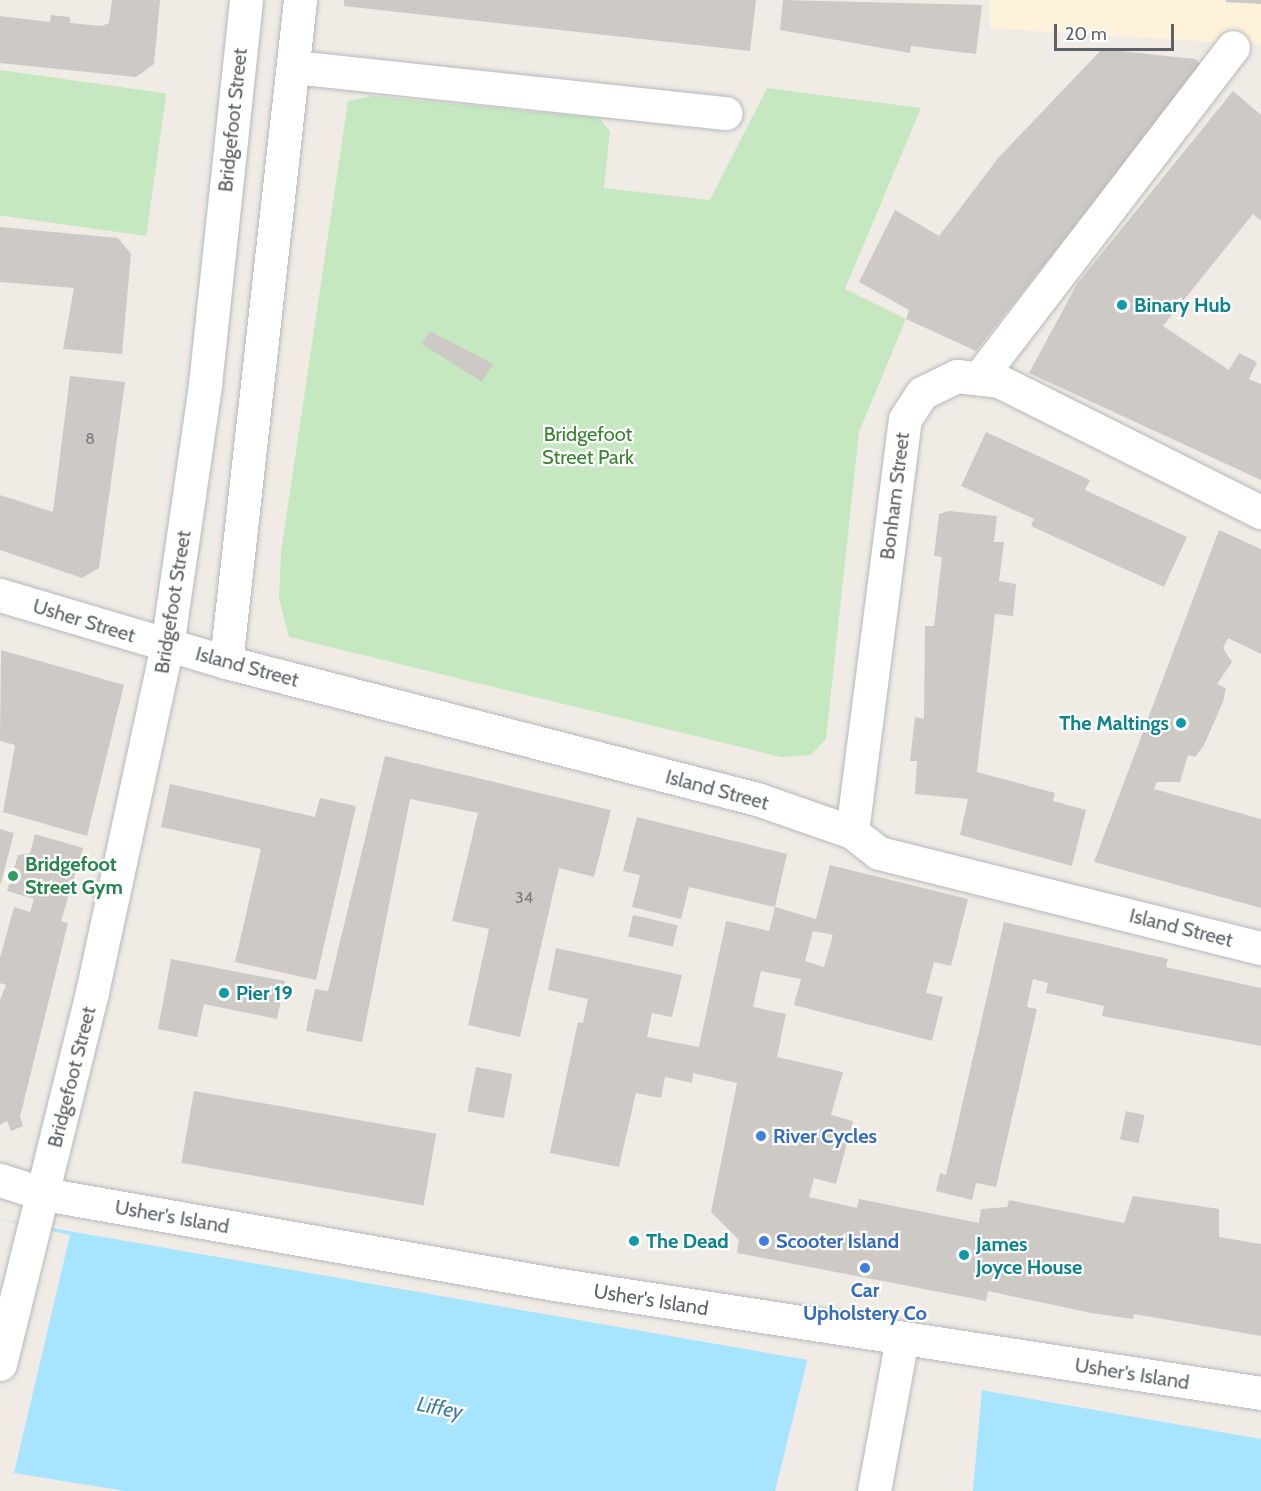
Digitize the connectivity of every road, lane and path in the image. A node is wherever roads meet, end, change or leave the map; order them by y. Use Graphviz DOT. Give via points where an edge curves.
graph roads {
  1 [pos="246,0"];
  2 [pos="300,0"];
  3 [pos="1233,46"];
  4 [pos="294,67"];
  5 [pos="726,113"];
  6 [pos="979,378"];
  7 [pos="1261,512"];
  8 [pos="0,595"];
  9 [pos="167,646"];
  10 [pos="226,662"];
  11 [pos="852,832"];
  12 [pos="1261,948"];
  13 [pos="0,1180"];
  14 [pos="39,1208"];
  15 [pos="902,1339"];
  16 [pos="0,1364"];
  17 [pos="1261,1393"];
  18 [pos="874,1491"];
  1 -- 9 [label="main road, Bridgefoot Street" via="205,384"];
  2 -- 4 [label="main road"];
  3 -- 6 [label="main road"];
  4 -- 5 [label="main road"];
  4 -- 10 [label="main road"];
  6 -- 7 [label="main road, Bonham Street" via="999,381"];
  6 -- 11 [label="main road, Bonham Street" via="957,376 922,393 904,419"];
  8 -- 9 [label="main road, Usher Street"];
  9 -- 10 [label="main road, Island Street"];
  9 -- 14 [label="main road, Bridgefoot Street"];
  10 -- 11 [label="main road, Island Street" via="757,799"];
  11 -- 12 [label="main road, Island Street" via="879,853"];
  13 -- 14 [label="main road, Usher's Island"];
  14 -- 15 [label="main road, Usher's Island"];
  14 -- 16 [label="main road, Bridgefoot Street"];
  15 -- 17 [label="main road, Usher's Island"];
  15 -- 18 [label="main road"];
}
